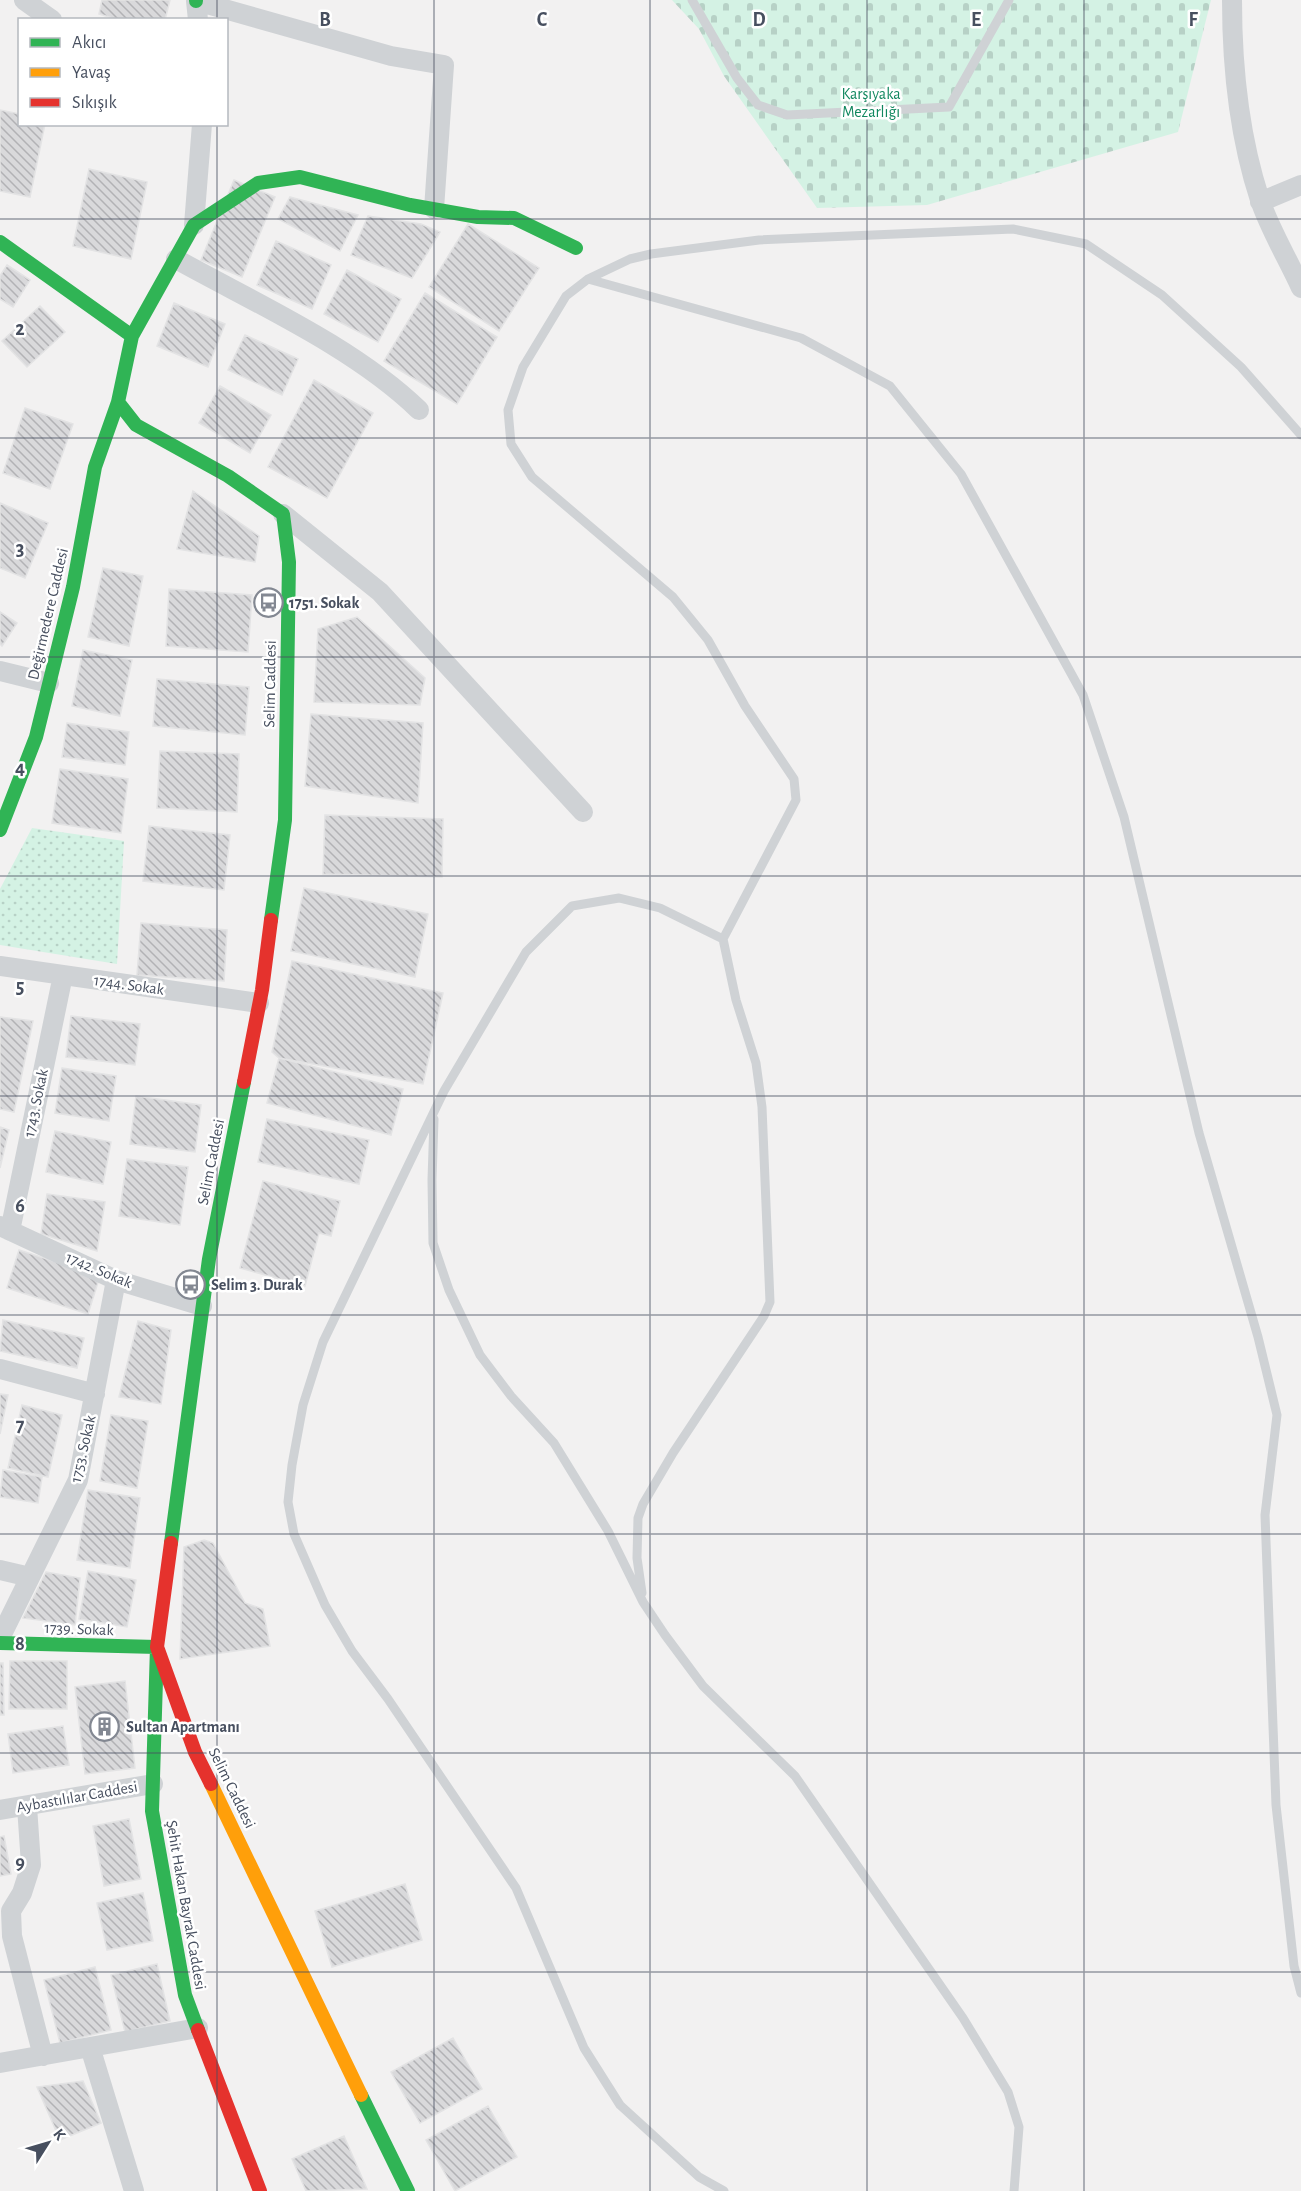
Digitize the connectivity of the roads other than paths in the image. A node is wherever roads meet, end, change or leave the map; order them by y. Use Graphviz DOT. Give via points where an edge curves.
graph roads {
  1 [pos="24,0"];
  2 [pos="692,0"];
  3 [pos="1009,0"];
  4 [pos="1232,0"];
  5 [pos="197,7"];
  6 [pos="49,18"];
  7 [pos="202,126"];
  8 [pos="1301,185"];
  9 [pos="1260,202"];
  10 [pos="434,209"];
  11 [pos="194,225"];
  12 [pos="0,242"];
  13 [pos="576,248"];
  14 [pos="176,259"];
  15 [pos="588,279"];
  16 [pos="1301,288"];
  17 [pos="132,336"];
  18 [pos="118,402"];
  19 [pos="419,410"];
  20 [pos="1301,435"];
  21 [pos="283,514"];
  22 [pos="0,671"];
  23 [pos="49,683"];
  24 [pos="583,812"];
  25 [pos="0,830"];
  26 [pos="723,939"];
  27 [pos="0,966"];
  28 [pos="63,975"];
  29 [pos="259,1003"];
  30 [pos="435,1112"];
  31 [pos="5,1228"];
  32 [pos="116,1280"];
  33 [pos="202,1306"];
  34 [pos="0,1369"];
  35 [pos="95,1394"];
  36 [pos="0,1570"];
  37 [pos="30,1577"];
  38 [pos="643,1602"];
  39 [pos="0,1638"];
  40 [pos="0,1643"];
  41 [pos="157,1647"];
  42 [pos="153,1784"];
  43 [pos="27,1806"];
  44 [pos="0,1810"];
  45 [pos="1301,1993"];
  46 [pos="198,2028"];
  47 [pos="90,2047"];
  48 [pos="44,2056"];
  49 [pos="0,2063"];
  50 [pos="134,2191"];
  51 [pos="260,2191"];
  52 [pos="408,2191"];
  53 [pos="724,2191"];
  54 [pos="1014,2191"];
  1 -- 6 [label="street"];
  2 -- 3 [label="lane" via="737,78 758,105 788,115 949,107"];
  4 -- 9 [label="street" via="1239,108"];
  5 -- 10 [label="street" via="391,56 444,65"];
  7 -- 11 [label="street"];
  8 -- 9 [label="street"];
  9 -- 16 [label="street"];
  10 -- 11 [label="main road" via="300,177 258,183"];
  10 -- 13 [label="main road" via="478,217 514,218"];
  11 -- 14 [label="main road"];
  12 -- 17 [label="main road"];
  14 -- 17 [label="main road"];
  14 -- 19 [label="street" via="390,382"];
  15 -- 20 [label="lane" via="651,254 759,240 1013,229 1086,244 1162,295 1241,367"];
  15 -- 26 [label="lane" via="566,296 523,367 508,410 511,444 532,477 673,597 708,640 745,706 794,779 796,800"];
  15 -- 45 [label="lane" via="801,338 890,386 961,474 1083,695 1124,817 1199,1133 1277,1414 1265,1515 1276,1806 1294,1966"];
  17 -- 18 [label="main road"];
  18 -- 21 [label="main road" via="136,424 228,476"];
  18 -- 23 [label="main road, Değirmedere Caddesi" via="95,467 73,587"];
  21 -- 24 [label="street" via="380,592"];
  21 -- 29 [label="main road, Selim Caddesi" via="289,562 285,820"];
  22 -- 23 [label="street"];
  23 -- 25 [label="main road, Değirmedere Caddesi" via="36,737"];
  26 -- 30 [label="lane" via="660,908 629,900 619,898 572,906 526,952"];
  26 -- 38 [label="lane" via="736,1000 756,1063 762,1107 770,1302 765,1316 643,1503 638,1518 637,1558"];
  27 -- 28 [label="street, 1744. Sokak"];
  28 -- 29 [label="street, 1744. Sokak"];
  28 -- 31 [label="street, 1743. Sokak"];
  29 -- 33 [label="main road, Selim Caddesi"];
  30 -- 38 [label="lane" via="433,1243 449,1290 480,1355 554,1443 608,1531"];
  30 -- 53 [label="lane" via="323,1342 303,1405 292,1465 288,1502 294,1534 325,1605 352,1651 516,1888 584,2048 620,2105 699,2177"];
  31 -- 32 [label="street, 1742. Sokak"];
  32 -- 33 [label="street, 1742. Sokak"];
  32 -- 35 [label="street, 1753. Sokak"];
  33 -- 41 [label="main road, Selim Caddesi"];
  34 -- 35 [label="street"];
  35 -- 37 [label="street, 1753. Sokak" via="78,1480"];
  36 -- 37 [label="street"];
  37 -- 39 [label="street, 1753. Sokak"];
  38 -- 54 [label="lane" via="703,1686 795,1776 963,2018 1008,2092 1019,2127"];
  40 -- 41 [label="main road, 1739. Sokak"];
  41 -- 42 [label="main road, Şehit Hakan Bayrak Caddesi"];
  41 -- 52 [label="main road, Selim Caddesi" via="195,1752"];
  42 -- 43 [label="street, Aybastılılar Caddesi"];
  42 -- 46 [label="main road, Şehit Hakan Bayrak Caddesi" via="152,1811 185,1995"];
  43 -- 44 [label="street, Aybastılılar Caddesi"];
  43 -- 48 [label="street" via="32,1865 11,1911 12,1936"];
  46 -- 47 [label="street"];
  46 -- 51 [label="main road, Şehit Hakan Bayrak Caddesi"];
  47 -- 48 [label="street"];
  47 -- 50 [label="street"];
  48 -- 49 [label="street"];
}
